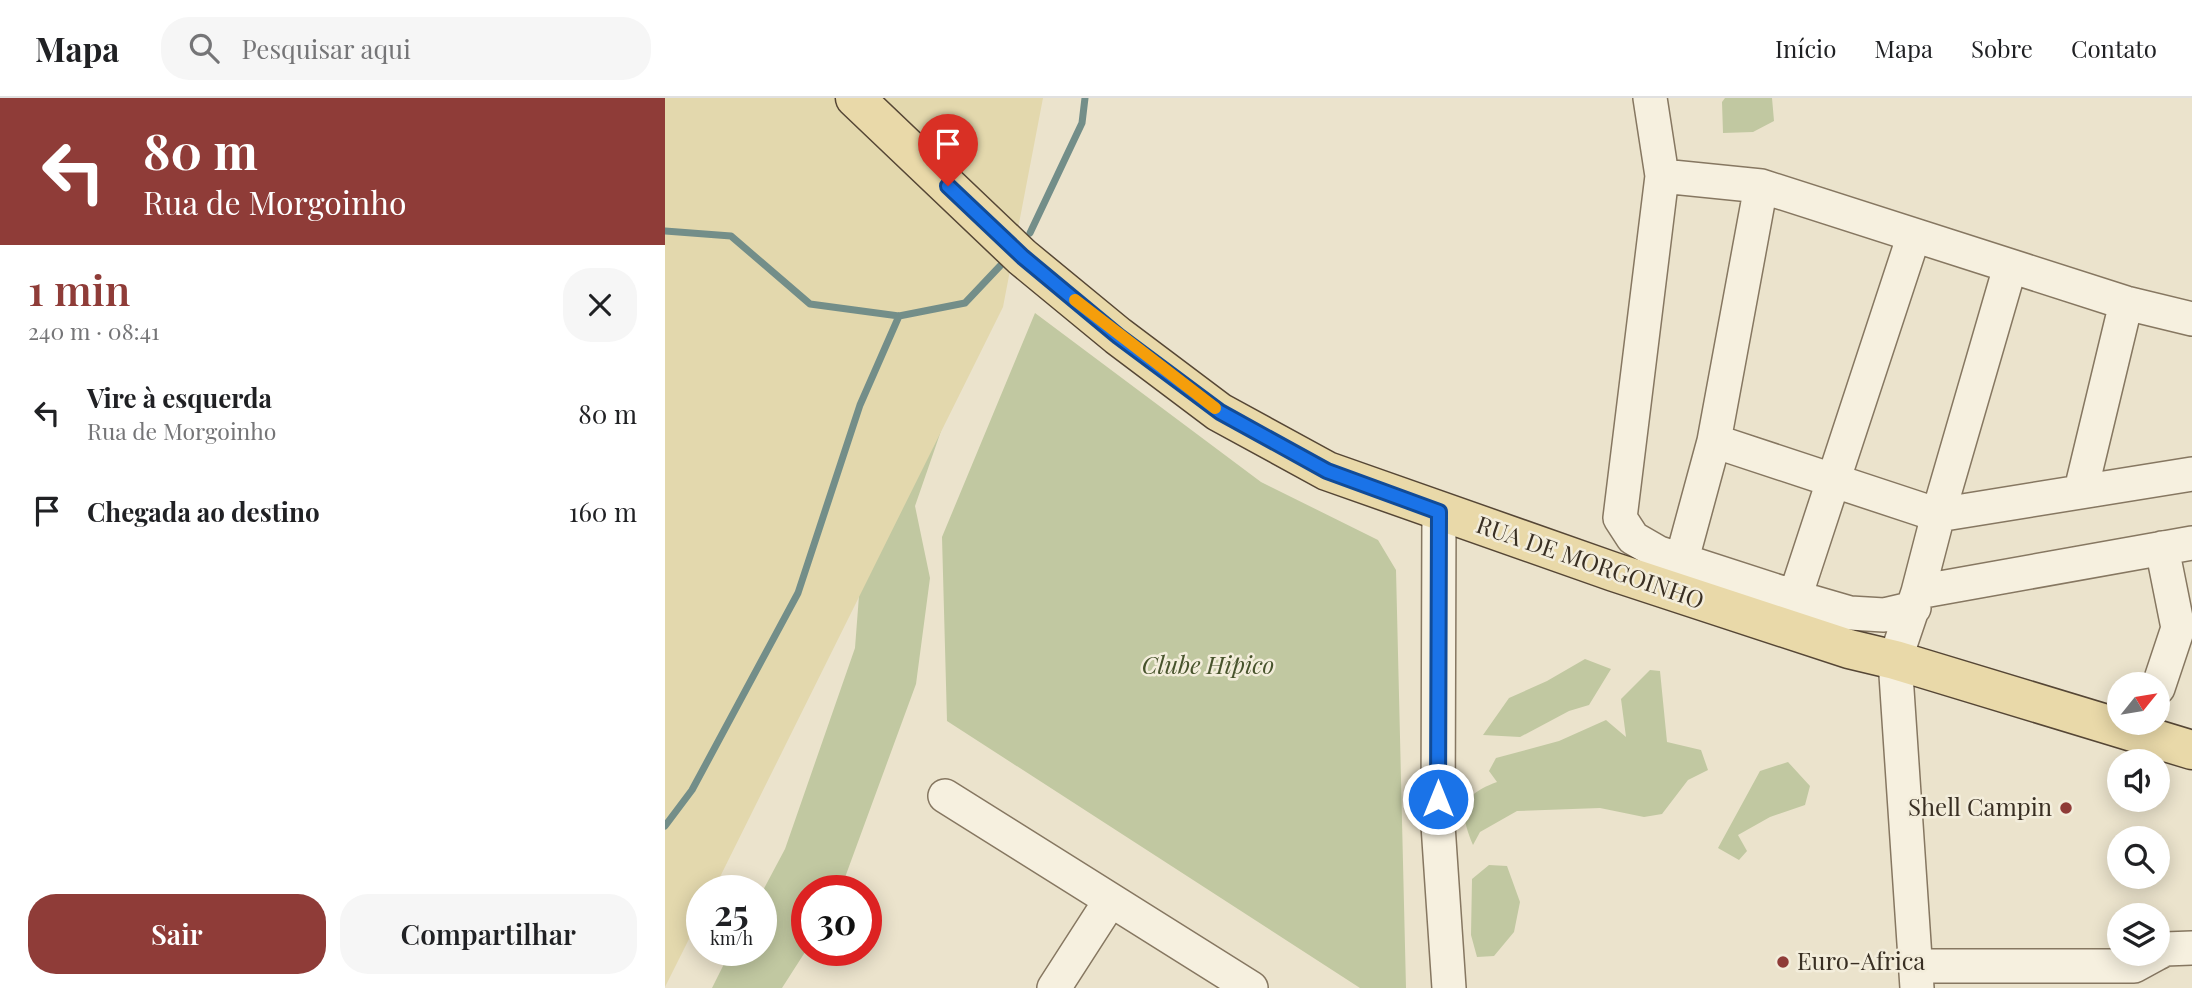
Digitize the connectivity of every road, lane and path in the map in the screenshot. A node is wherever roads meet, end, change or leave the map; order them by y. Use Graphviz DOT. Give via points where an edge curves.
graph roads {
  1 [pos="855,98"];
  2 [pos="1650,98"];
  3 [pos="1662,176"];
  4 [pos="1761,186"];
  5 [pos="1914,235"];
  6 [pos="2010,267"];
  7 [pos="2126,303"];
  8 [pos="2192,319"];
  9 [pos="1714,441"];
  10 [pos="2192,474"];
  11 [pos="1835,480"];
  12 [pos="2081,490"];
  13 [pos="1439,512"];
  14 [pos="1938,515"];
  15 [pos="2177,546"];
  16 [pos="1682,559"];
  17 [pos="1795,597"];
  18 [pos="1914,607"];
  19 [pos="1849,649"];
  20 [pos="1895,660"];
  21 [pos="2163,672"];
  22 [pos="1945,677"];
  23 [pos="2107,720"];
  24 [pos="2157,735"];
  25 [pos="2192,750"];
  26 [pos="945,796"];
  27 [pos="1110,901"];
  28 [pos="2192,948"];
  29 [pos="2170,949"];
  30 [pos="2127,966"];
  31 [pos="1917,977"];
  32 [pos="1054,988"];
  33 [pos="1249,988"];
  34 [pos="1449,988"];
  1 -- 13 [label="main road, RUA DE MORGOINHO" via="1023,257 1220,412 1327,471"];
  2 -- 3 [label="street"];
  3 -- 4 [label="street"];
  3 -- 16 [label="street" via="1620,519 1633,538 1659,553"];
  4 -- 5 [label="street"];
  4 -- 9 [label="street"];
  5 -- 6 [label="street"];
  5 -- 11 [label="street"];
  6 -- 7 [label="street"];
  6 -- 14 [label="street"];
  7 -- 8 [label="street"];
  7 -- 12 [label="street"];
  9 -- 11 [label="street"];
  9 -- 16 [label="street"];
  10 -- 12 [label="street"];
  11 -- 14 [label="street"];
  11 -- 17 [label="street"];
  12 -- 14 [label="street"];
  13 -- 19 [label="main road, RUA DE MORGOINHO"];
  13 -- 34 [label="street" via="1438,825"];
  14 -- 18 [label="street"];
  15 -- 18 [label="street"];
  15 -- 21 [label="street" via="2178,628"];
  16 -- 17 [label="street"];
  17 -- 18 [label="street" via="1850,613 1884,615"];
  18 -- 19 [label="street" via="1880,640"];
  18 -- 20 [label="street"];
  18 -- 22 [label="street" via="1923,648"];
  19 -- 20 [label="main road, RUA DE MORGOINHO"];
  20 -- 22 [label="main road, RUA DE MORGOINHO"];
  20 -- 31 [label="street"];
  22 -- 23 [label="main road, RUA DE MORGOINHO"];
  24 -- 25 [label="main road, RUA DE MORGOINHO"];
  26 -- 27 [label="street"];
  27 -- 32 [label="street"];
  27 -- 33 [label="street"];
  28 -- 29 [label="street"];
  30 -- 31 [label="street"];
}
